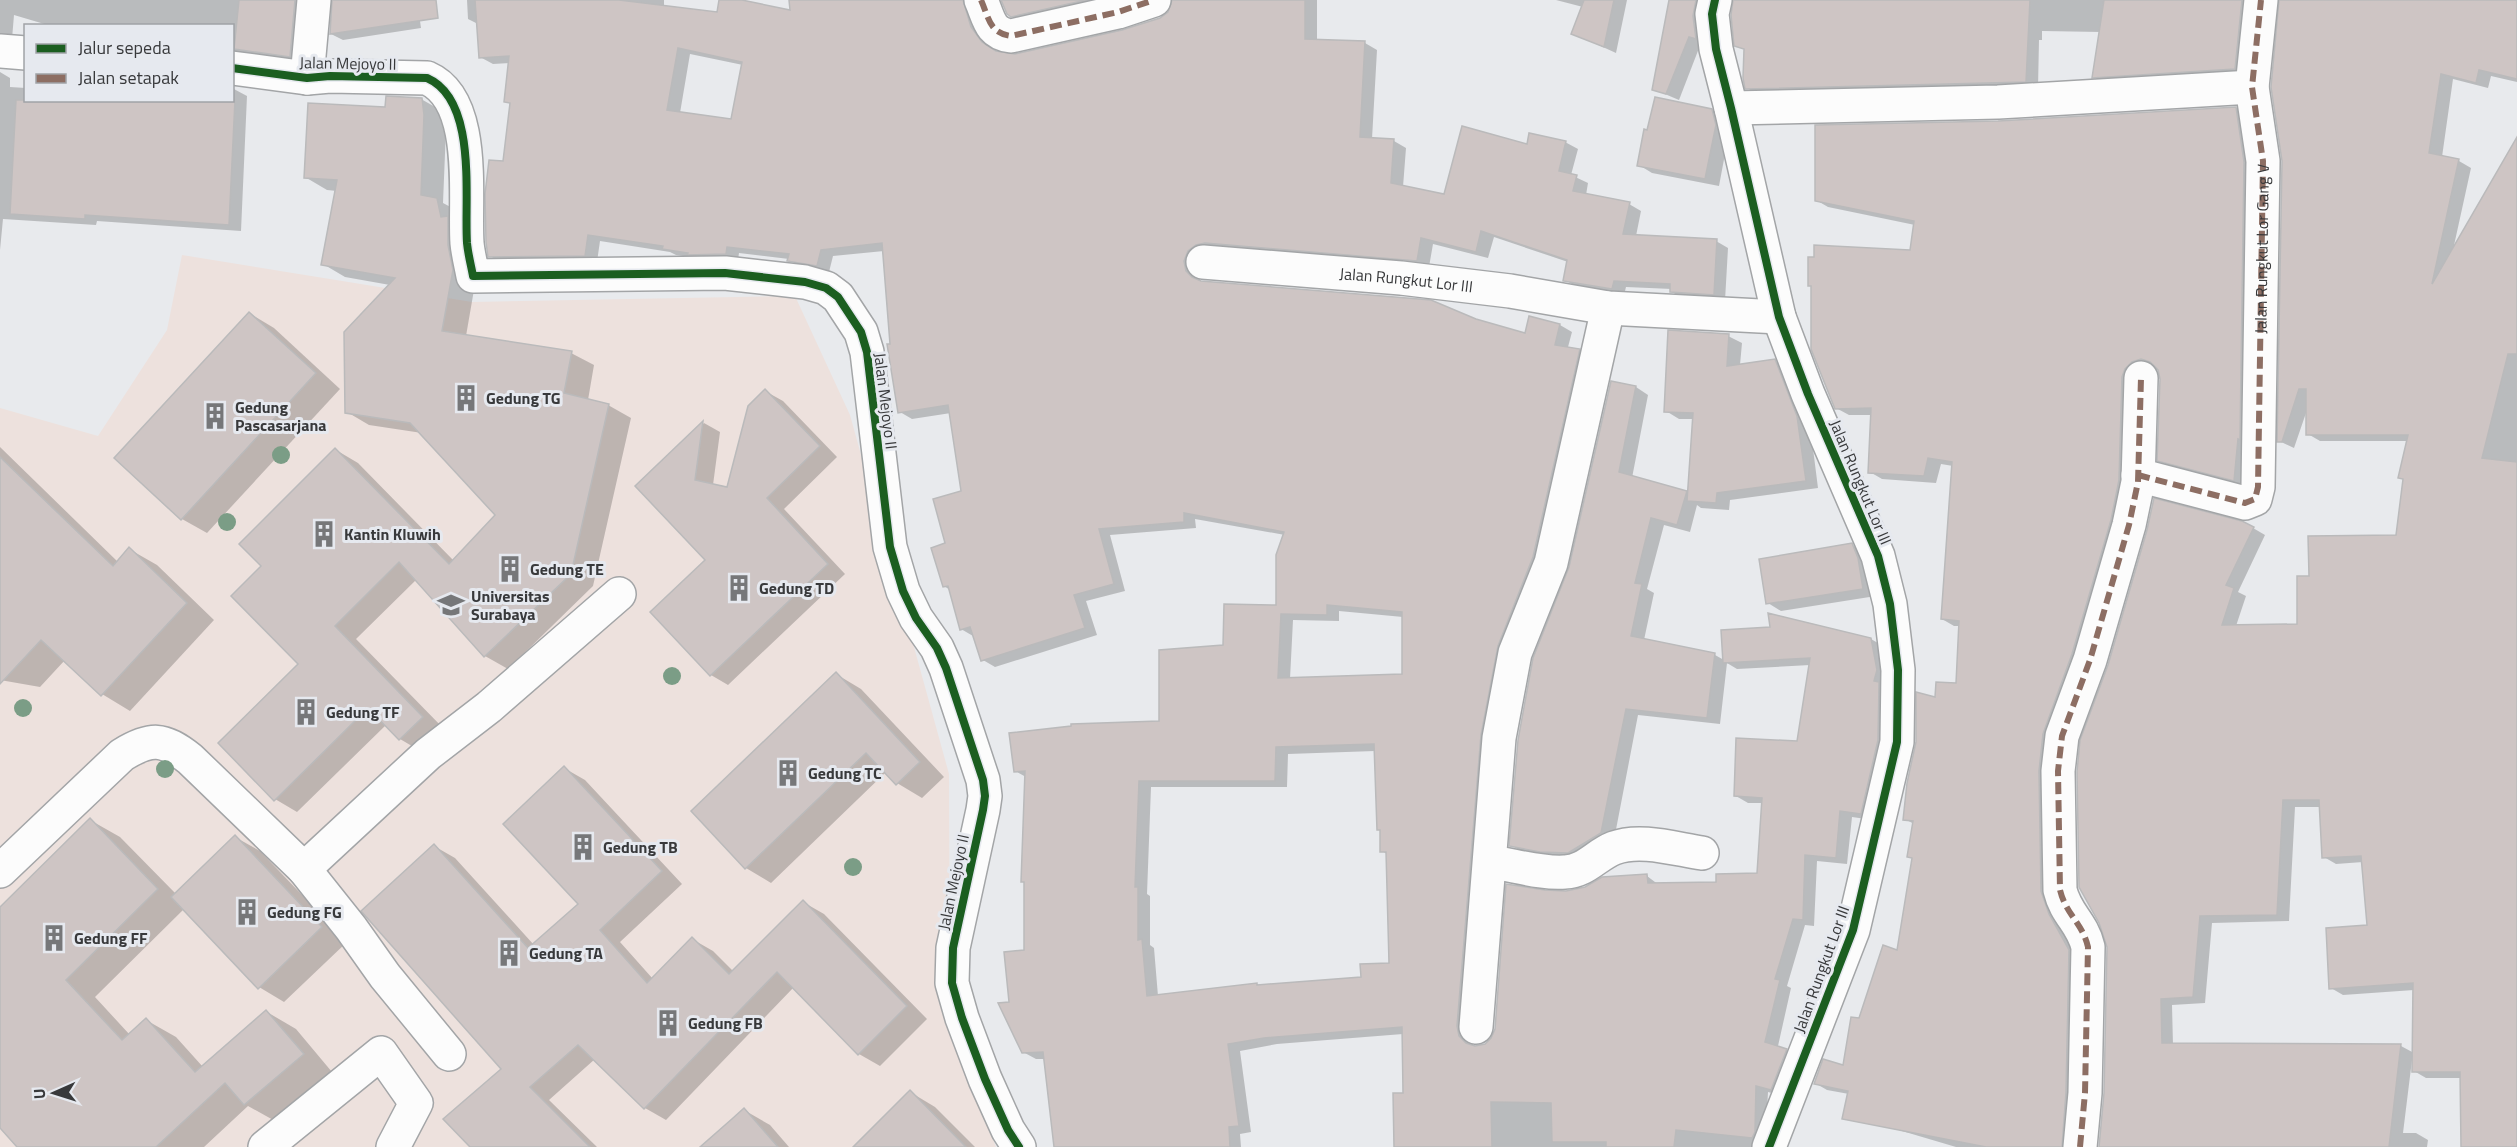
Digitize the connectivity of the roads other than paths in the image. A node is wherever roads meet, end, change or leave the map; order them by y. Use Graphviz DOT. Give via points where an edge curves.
graph roads {
  1 [pos="314,0"];
  2 [pos="981,0"];
  3 [pos="1155,0"];
  4 [pos="1715,0"];
  5 [pos="2260,0"];
  6 [pos="0,51"];
  7 [pos="24,53"];
  8 [pos="234,68"];
  9 [pos="307,78"];
  10 [pos="2252,87"];
  11 [pos="1731,108"];
  12 [pos="1203,262"];
  13 [pos="1608,308"];
  14 [pos="1779,317"];
  15 [pos="2141,378"];
  16 [pos="2138,475"];
  17 [pos="619,594"];
  18 [pos="1702,853"];
  19 [pos="1491,862"];
  20 [pos="304,869"];
  21 [pos="0,871"];
  22 [pos="1476,1027"];
  23 [pos="449,1054"];
  24 [pos="265,1147"];
  25 [pos="393,1147"];
  26 [pos="1019,1147"];
  27 [pos="1770,1147"];
  28 [pos="2080,1147"];
  1 -- 9 [label="street"];
  2 -- 3 [label="street" via="993,30 1011,36"];
  4 -- 11 [label="street, Jalan Rungkut Lor III" via="1712,14 1716,50"];
  5 -- 10 [label="street, Jalan Rungkut Lor Gang V"];
  6 -- 7 [label="street"];
  8 -- 9 [label="street, Jalan Mejoyo II"];
  9 -- 26 [label="street, Jalan Mejoyo II" via="427,78 438,85 462,129 472,276 725,273 805,282 826,288 838,297 861,332 867,352 890,547 903,591 946,668 982,780 983,810 953,948 952,983 985,1079"];
  10 -- 11 [label="street" via="1998,102"];
  10 -- 16 [label="street, Jalan Rungkut Lor Gang V" via="2263,161 2258,476 2254,499 2245,503"];
  11 -- 14 [label="street, Jalan Rungkut Lor III"];
  12 -- 13 [label="street, Jalan Rungkut Lor III" via="1401,278"];
  13 -- 14 [label="street, Jalan Rungkut Lor III"];
  13 -- 19 [label="street" via="1551,563 1515,653 1505,695"];
  14 -- 27 [label="street, Jalan Rungkut Lor III" via="1878,556 1896,651 1898,742 1853,930"];
  15 -- 16 [label="street"];
  16 -- 28 [label="street" via="2129,525 2093,649 2062,736 2058,771 2060,890 2064,905 2085,932 2088,947"];
  17 -- 20 [label="street" via="489,707 428,754"];
  18 -- 19 [label="street" via="1626,845 1581,870 1563,873"];
  19 -- 22 [label="street"];
  20 -- 21 [label="street" via="190,759 173,745 153,741 139,744 122,755"];
  20 -- 23 [label="street"];
  24 -- 25 [label="street" via="381,1053 416,1103"];
}
